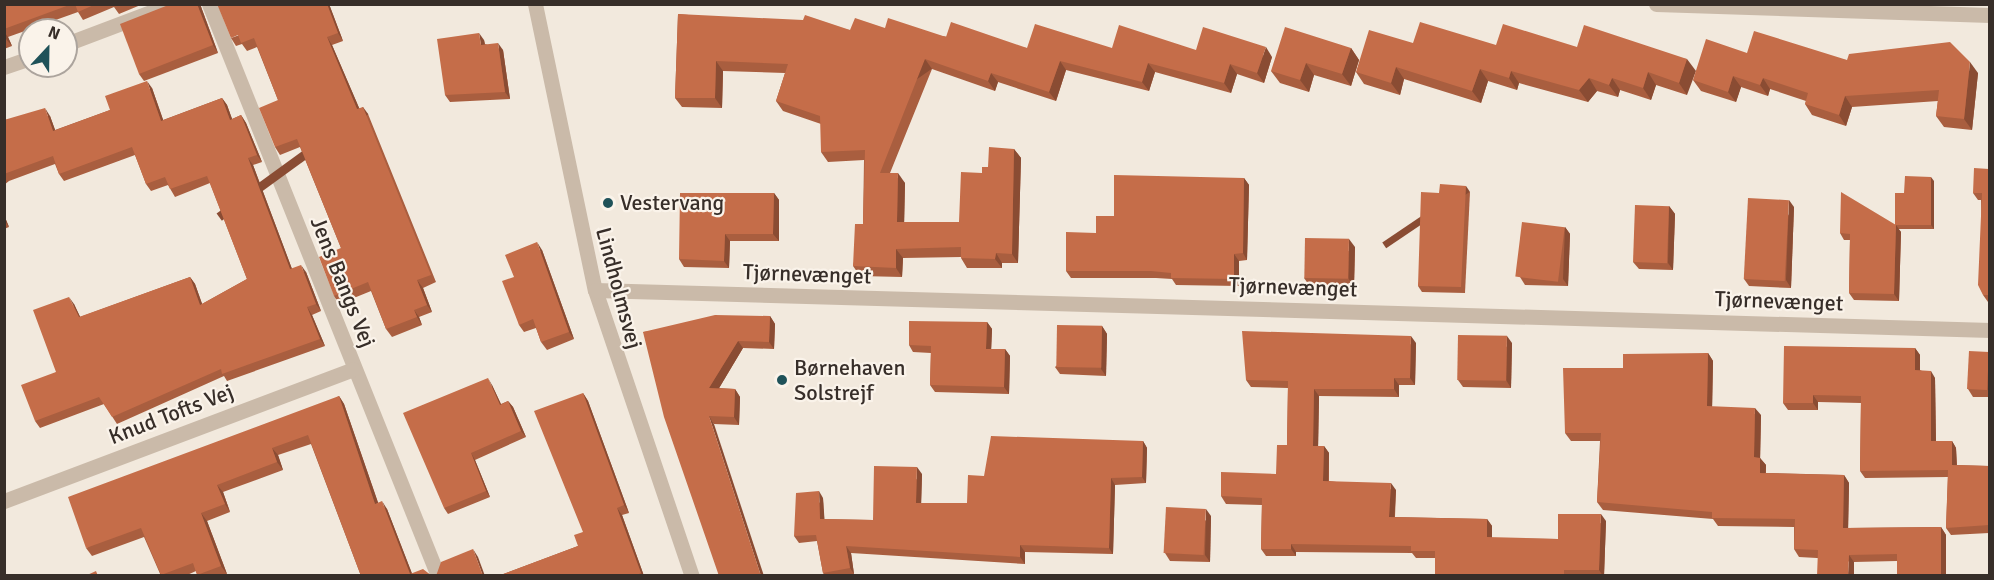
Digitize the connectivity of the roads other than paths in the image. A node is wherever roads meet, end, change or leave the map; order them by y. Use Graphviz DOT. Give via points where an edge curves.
graph roads {
  1 [pos="172,4"];
  2 [pos="208,4"];
  3 [pos="535,4"];
  4 [pos="1656,4"];
  5 [pos="1989,15"];
  6 [pos="78,39"];
  7 [pos="595,290"];
  8 [pos="1989,330"];
  9 [pos="353,369"];
  10 [pos="4,501"];
  11 [pos="438,576"];
  12 [pos="692,576"];
  1 -- 6 [label="street"];
  2 -- 9 [label="street, Jens Bangs Vej"];
  3 -- 7 [label="street, Lindholmsvej"];
  4 -- 5 [label="street"];
  7 -- 8 [label="street, Tjørnevænget"];
  7 -- 12 [label="street, Lindholmsvej" via="621,378"];
  9 -- 10 [label="street, Knud Tofts Vej"];
  9 -- 11 [label="street, Jens Bangs Vej"];
}
